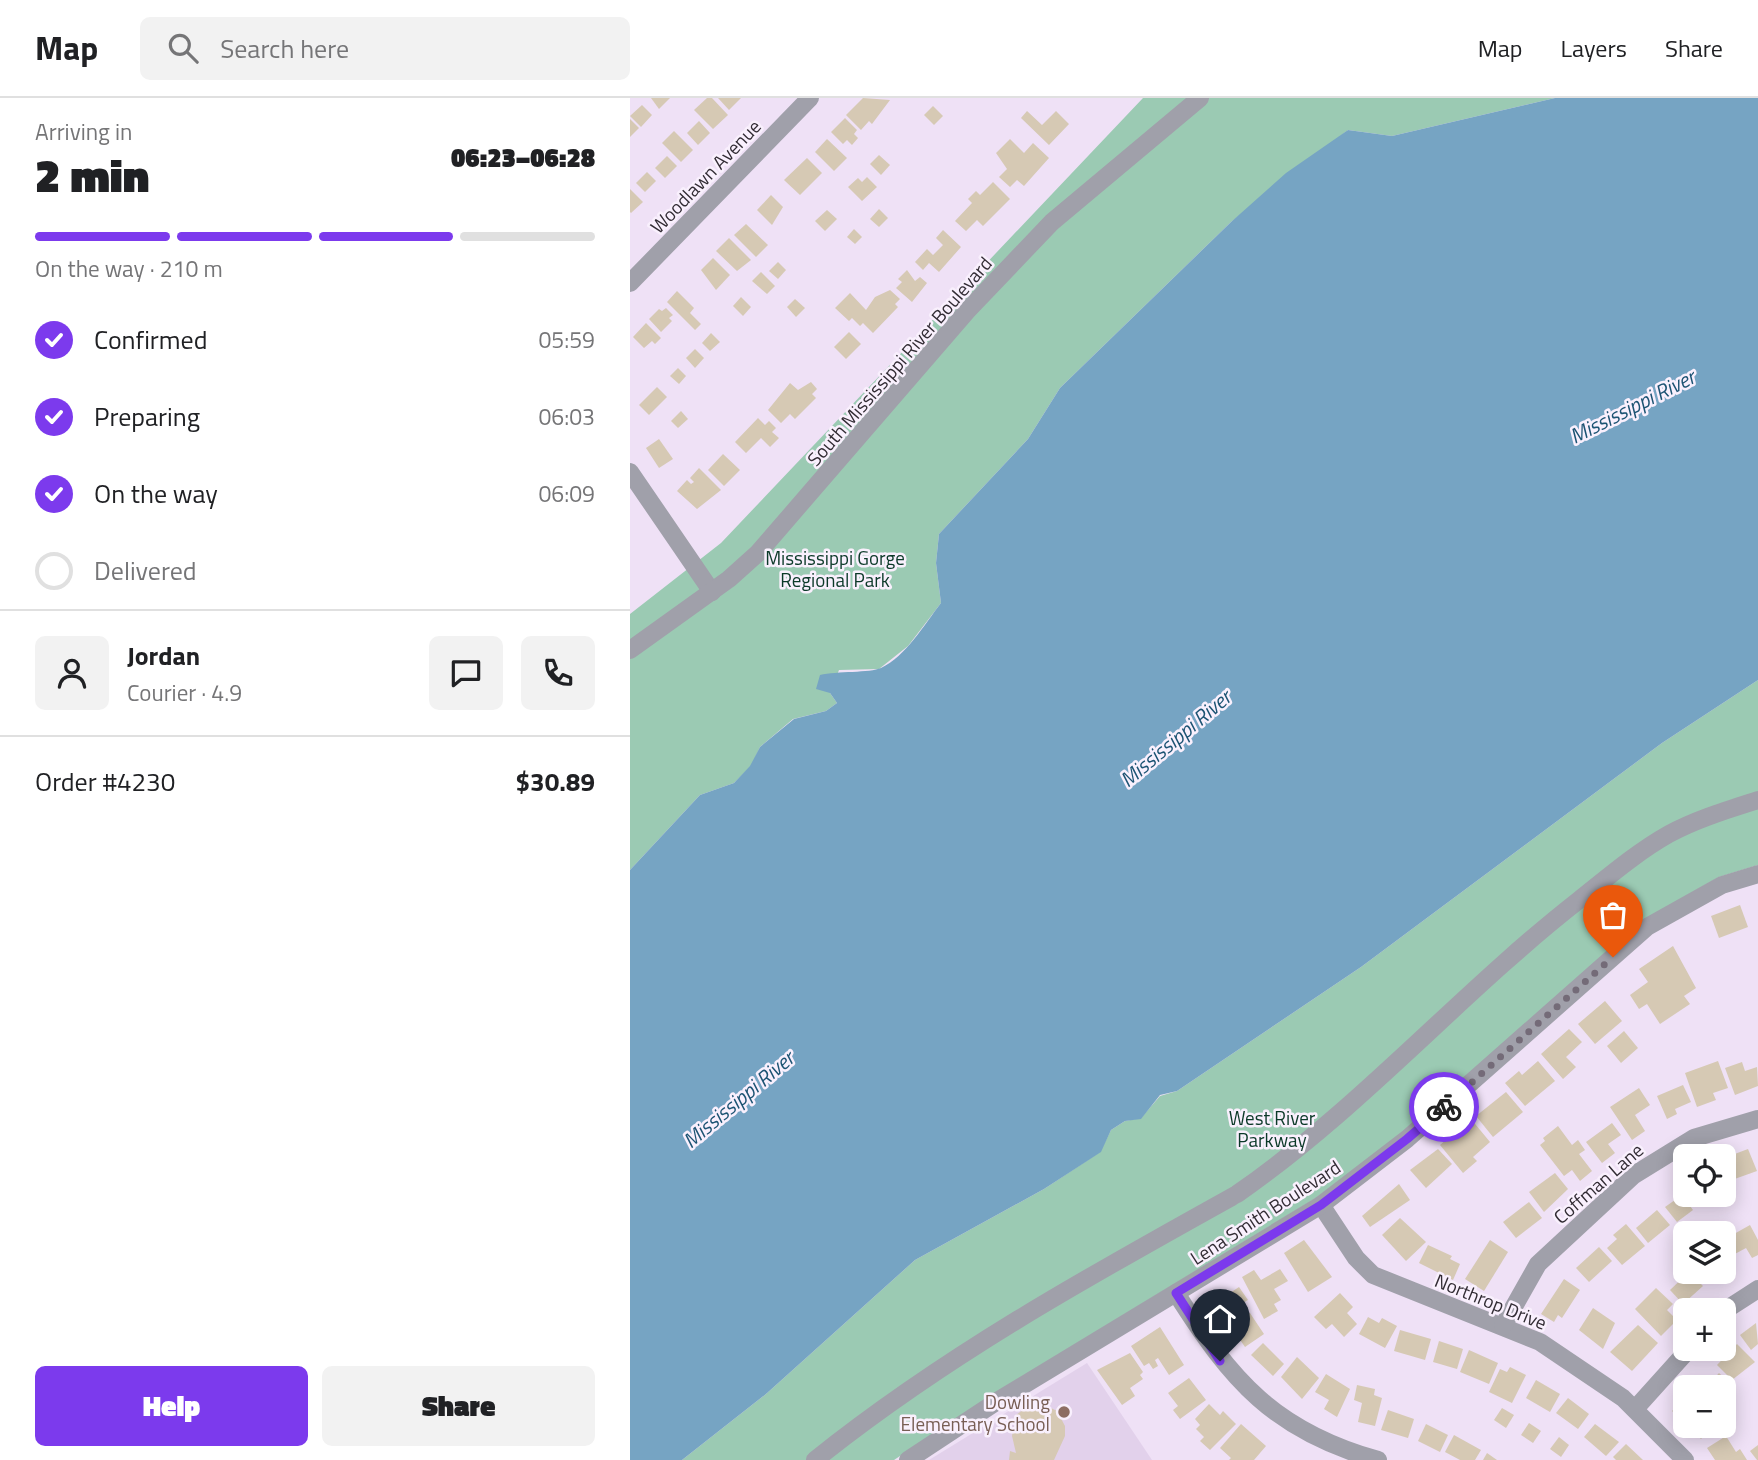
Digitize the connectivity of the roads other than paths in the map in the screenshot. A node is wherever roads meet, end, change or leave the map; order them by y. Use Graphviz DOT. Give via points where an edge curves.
graph roads {
  1 [pos="810,98"];
  2 [pos="1200,98"];
  3 [pos="630,283"];
  4 [pos="630,471"];
  5 [pos="712,592"];
  6 [pos="630,650"];
  7 [pos="1758,800"];
  8 [pos="1758,874"];
  9 [pos="1758,1119"];
  10 [pos="1321,1205"];
  11 [pos="1758,1289"];
  12 [pos="1176,1293"];
  13 [pos="1736,1303"];
  14 [pos="1503,1326"];
  15 [pos="1678,1361"];
  16 [pos="1635,1409"];
  17 [pos="1346,1456"];
  18 [pos="816,1460"];
  19 [pos="908,1460"];
  20 [pos="1378,1460"];
  21 [pos="1685,1460"];
  1 -- 3 [label="street, Woodlawn Avenue"];
  2 -- 5 [label="street, South Mississippi River Boulevard" via="1052,222 967,311 758,552"];
  4 -- 5 [label="street"];
  5 -- 6 [label="street, South Mississippi River Boulevard"];
  7 -- 18 [label="street" via="1686,825 1631,859 1492,970 1336,1119 1267,1173 1011,1321 896,1398"];
  8 -- 10 [label="street, Lena Smith Boulevard" via="1722,885 1647,927 1407,1139"];
  9 -- 14 [label="street, Coffman Lane" via="1694,1138 1634,1175 1529,1274"];
  10 -- 12 [label="street, Lena Smith Boulevard"];
  10 -- 14 [label="street, Northrop Drive" via="1356,1258 1373,1275"];
  11 -- 13 [label="street"];
  12 -- 17 [label="street" via="1220,1361 1248,1390 1276,1414"];
  12 -- 19 [label="street, Lena Smith Boulevard"];
  14 -- 16 [label="street, Northrop Drive" via="1540,1342"];
  15 -- 16 [label="street"];
  16 -- 21 [label="street, Northrop Drive"];
  17 -- 20 [label="street"];
}
